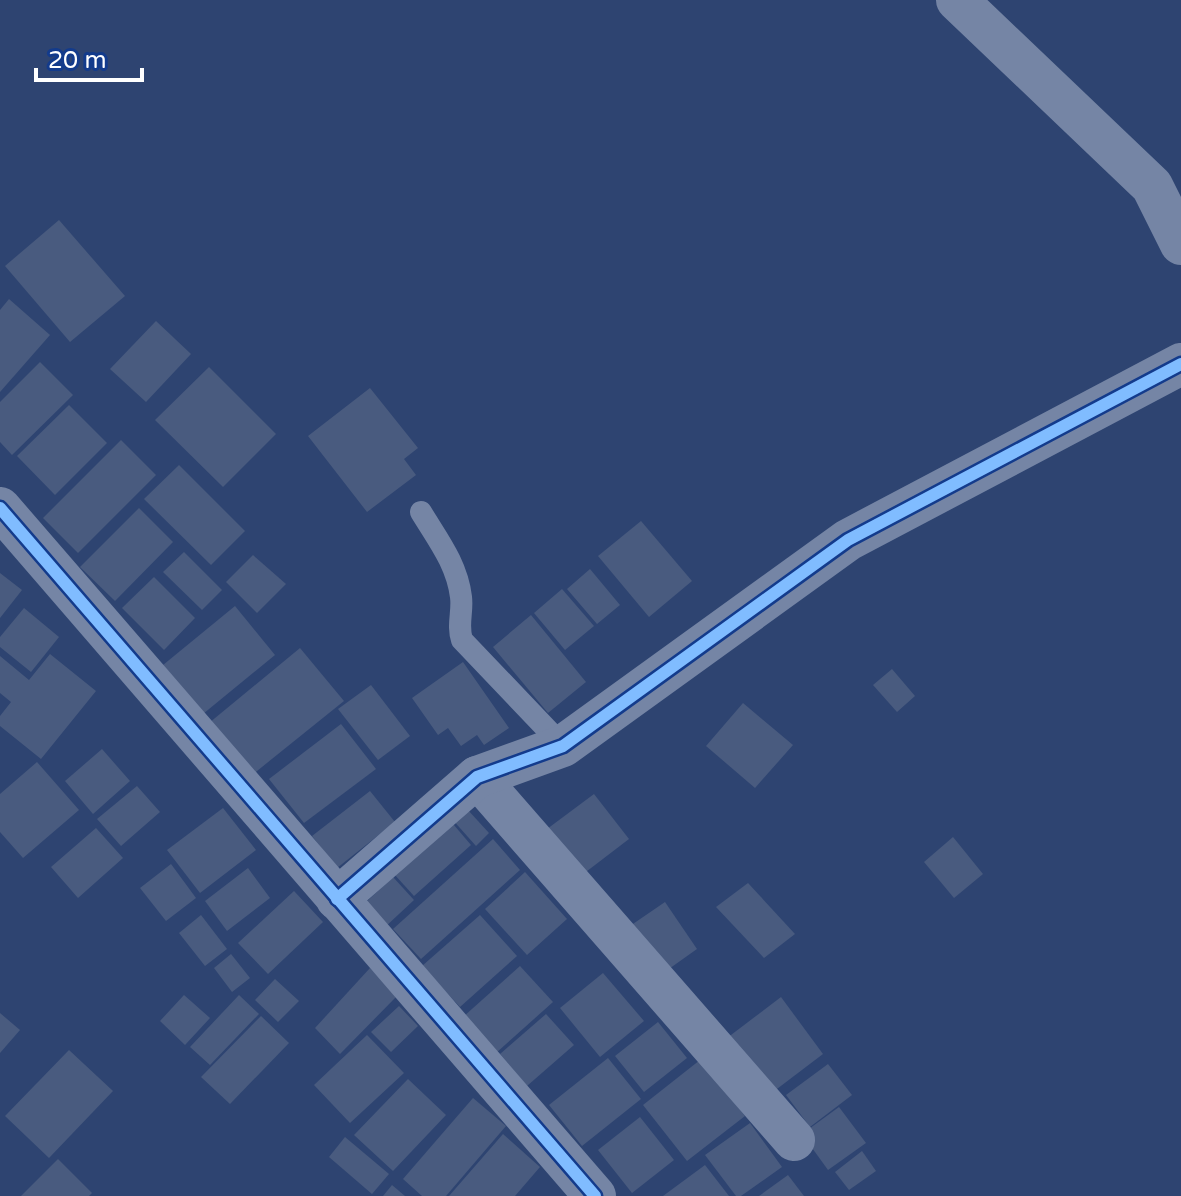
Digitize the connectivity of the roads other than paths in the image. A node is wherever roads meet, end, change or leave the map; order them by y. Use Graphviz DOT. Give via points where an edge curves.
graph roads {
  1 [pos="957,0"];
  2 [pos="1181,244"];
  3 [pos="1181,364"];
  4 [pos="0,508"];
  5 [pos="421,512"];
  6 [pos="563,746"];
  7 [pos="477,777"];
  8 [pos="337,899"];
  9 [pos="794,1140"];
  10 [pos="595,1196"];
  1 -- 2 [label="street" via="1152,186"];
  3 -- 6 [label="street" via="848,540"];
  4 -- 8 [label="street"];
  5 -- 6 [label="lane" via="453,564 462,599 462,640"];
  6 -- 7 [label="street"];
  7 -- 8 [label="street"];
  7 -- 9 [label="street"];
  8 -- 10 [label="street"];
}
